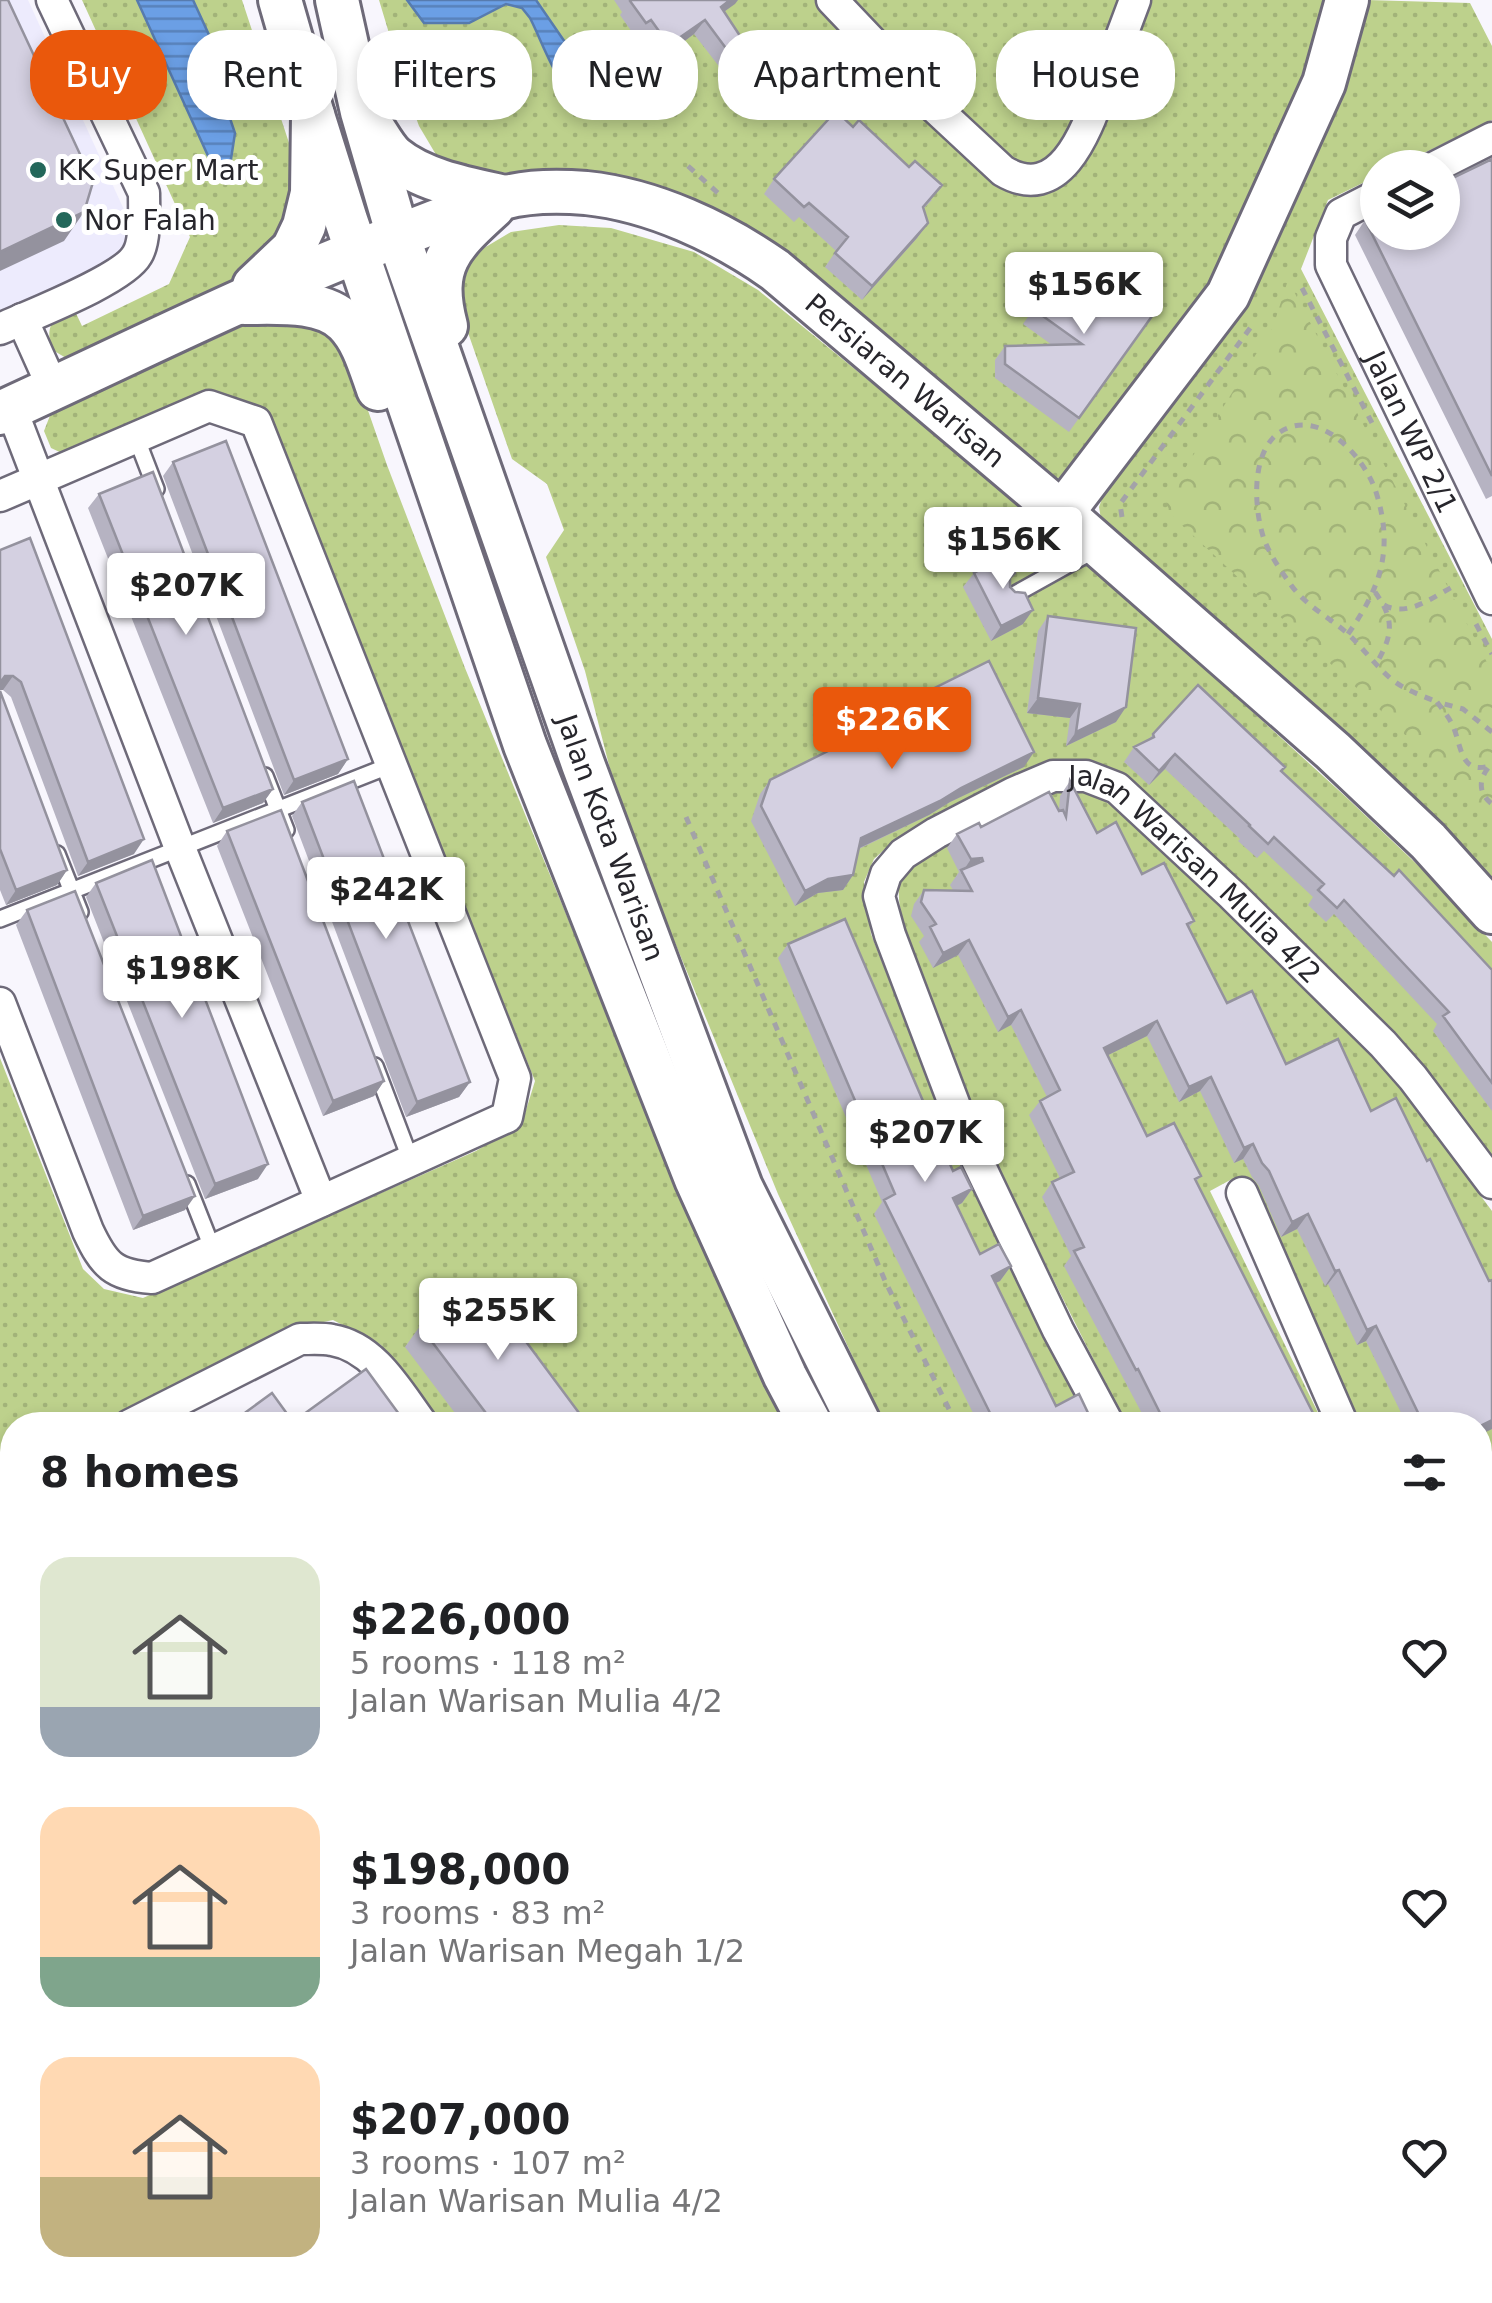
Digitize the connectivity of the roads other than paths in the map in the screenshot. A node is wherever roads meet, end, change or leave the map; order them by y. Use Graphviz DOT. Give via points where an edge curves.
graph roads {
  1 [pos="52,0"];
  2 [pos="280,0"];
  3 [pos="337,0"];
  4 [pos="832,0"];
  5 [pos="1135,0"];
  6 [pos="1348,0"];
  7 [pos="289,30"];
  8 [pos="357,90"];
  9 [pos="314,120"];
  10 [pos="316,120"];
  11 [pos="364,120"];
  12 [pos="368,120"];
  13 [pos="1492,138"];
  14 [pos="1460,155"];
  15 [pos="505,197"];
  16 [pos="1360,204"];
  17 [pos="398,236"];
  18 [pos="357,251"];
  19 [pos="235,303"];
  20 [pos="7,323"];
  21 [pos="53,388"];
  22 [pos="6,411"];
  23 [pos="136,437"];
  24 [pos="39,480"];
  25 [pos="0,496"];
  26 [pos="164,512"];
  27 [pos="1062,513"];
  28 [pos="1101,547"];
  29 [pos="1475,573"];
  30 [pos="1010,596"];
  31 [pos="1492,600"];
  32 [pos="525,745"];
  33 [pos="257,754"];
  34 [pos="583,764"];
  35 [pos="392,765"];
  36 [pos="278,810"];
  37 [pos="52,840"];
  38 [pos="292,847"];
  39 [pos="180,848"];
  40 [pos="72,891"];
  41 [pos="1492,912"];
  42 [pos="0,919"];
  43 [pos="86,927"];
  44 [pos="0,1004"];
  45 [pos="369,1050"];
  46 [pos="177,1161"];
  47 [pos="411,1161"];
  48 [pos="1492,1183"];
  49 [pos="1242,1193"];
  50 [pos="322,1201"];
  51 [pos="213,1250"];
  52 [pos="156,1412"];
  53 [pos="413,1412"];
  54 [pos="803,1412"];
  55 [pos="854,1412"];
  56 [pos="1102,1412"];
  57 [pos="1337,1412"];
  1 -- 20 [label="street" via="144,193 144,227 138,254 117,275"];
  2 -- 7 [label="street"];
  3 -- 8 [label="street, Jalan Kota Warisan"];
  4 -- 5 [label="street" via="1002,171 1029,181 1052,174 1083,140"];
  6 -- 27 [label="street" via="1324,82 1228,295"];
  9 -- 19 [label="street" via="304,226 293,248"];
  10 -- 18 [label="street"];
  11 -- 17 [label="street, Jalan Kota Warisan"];
  12 -- 15 [label="street" via="393,156 429,176"];
  13 -- 14 [label="street"];
  15 -- 17 [label="street, Persiaran Warisan"];
  15 -- 27 [label="street, Persiaran Warisan" via="587,194 637,204 726,238 775,270"];
  15 -- 34 [label="street" via="442,266 440,302 538,591"];
  16 -- 29 [label="street, Jalan WP 2/1" via="1341,214 1330,238 1331,264"];
  17 -- 18 [label="street, Persiaran Warisan"];
  17 -- 34 [label="street, Jalan Kota Warisan"];
  18 -- 19 [label="street, Persiaran Warisan"];
  18 -- 32 [label="street, Jalan Kota Warisan"];
  19 -- 21 [label="street, Persiaran Warisan"];
  19 -- 32 [label="street" via="314,308 348,324 366,356 456,606"];
  20 -- 21 [label="street"];
  21 -- 22 [label="street, Persiaran Warisan"];
  22 -- 24 [label="street"];
  23 -- 24 [label="street"];
  23 -- 26 [label="lane"];
  23 -- 35 [label="street" via="209,406 256,422"];
  24 -- 25 [label="street"];
  24 -- 39 [label="street"];
  27 -- 28 [label="street, Persiaran Warisan"];
  28 -- 30 [label="lane"];
  28 -- 41 [label="street, Persiaran Warisan" via="1333,751 1428,840"];
  29 -- 31 [label="street, Jalan WP 2/1"];
  32 -- 54 [label="street, Jalan Kota Warisan" via="696,1179"];
  33 -- 36 [label="lane"];
  34 -- 55 [label="street, Jalan Kota Warisan" via="741,1187"];
  35 -- 36 [label="lane"];
  35 -- 47 [label="street" via="515,1078 507,1117"];
  36 -- 38 [label="lane"];
  36 -- 39 [label="lane"];
  37 -- 40 [label="lane"];
  39 -- 40 [label="lane"];
  39 -- 50 [label="street"];
  40 -- 42 [label="lane"];
  40 -- 43 [label="lane"];
  44 -- 51 [label="street" via="101,1258 122,1273 152,1278"];
  45 -- 47 [label="lane"];
  46 -- 51 [label="lane"];
  47 -- 50 [label="street"];
  48 -- 56 [label="street, Jalan Warisan Mulia 4/2" via="1383,1044 1117,788 1086,776 1053,776 919,843 886,874 879,896 890,935 969,1143"];
  49 -- 57 [label="street"];
  50 -- 51 [label="street"];
  52 -- 53 [label="street" via="300,1339 354,1346"];
}
